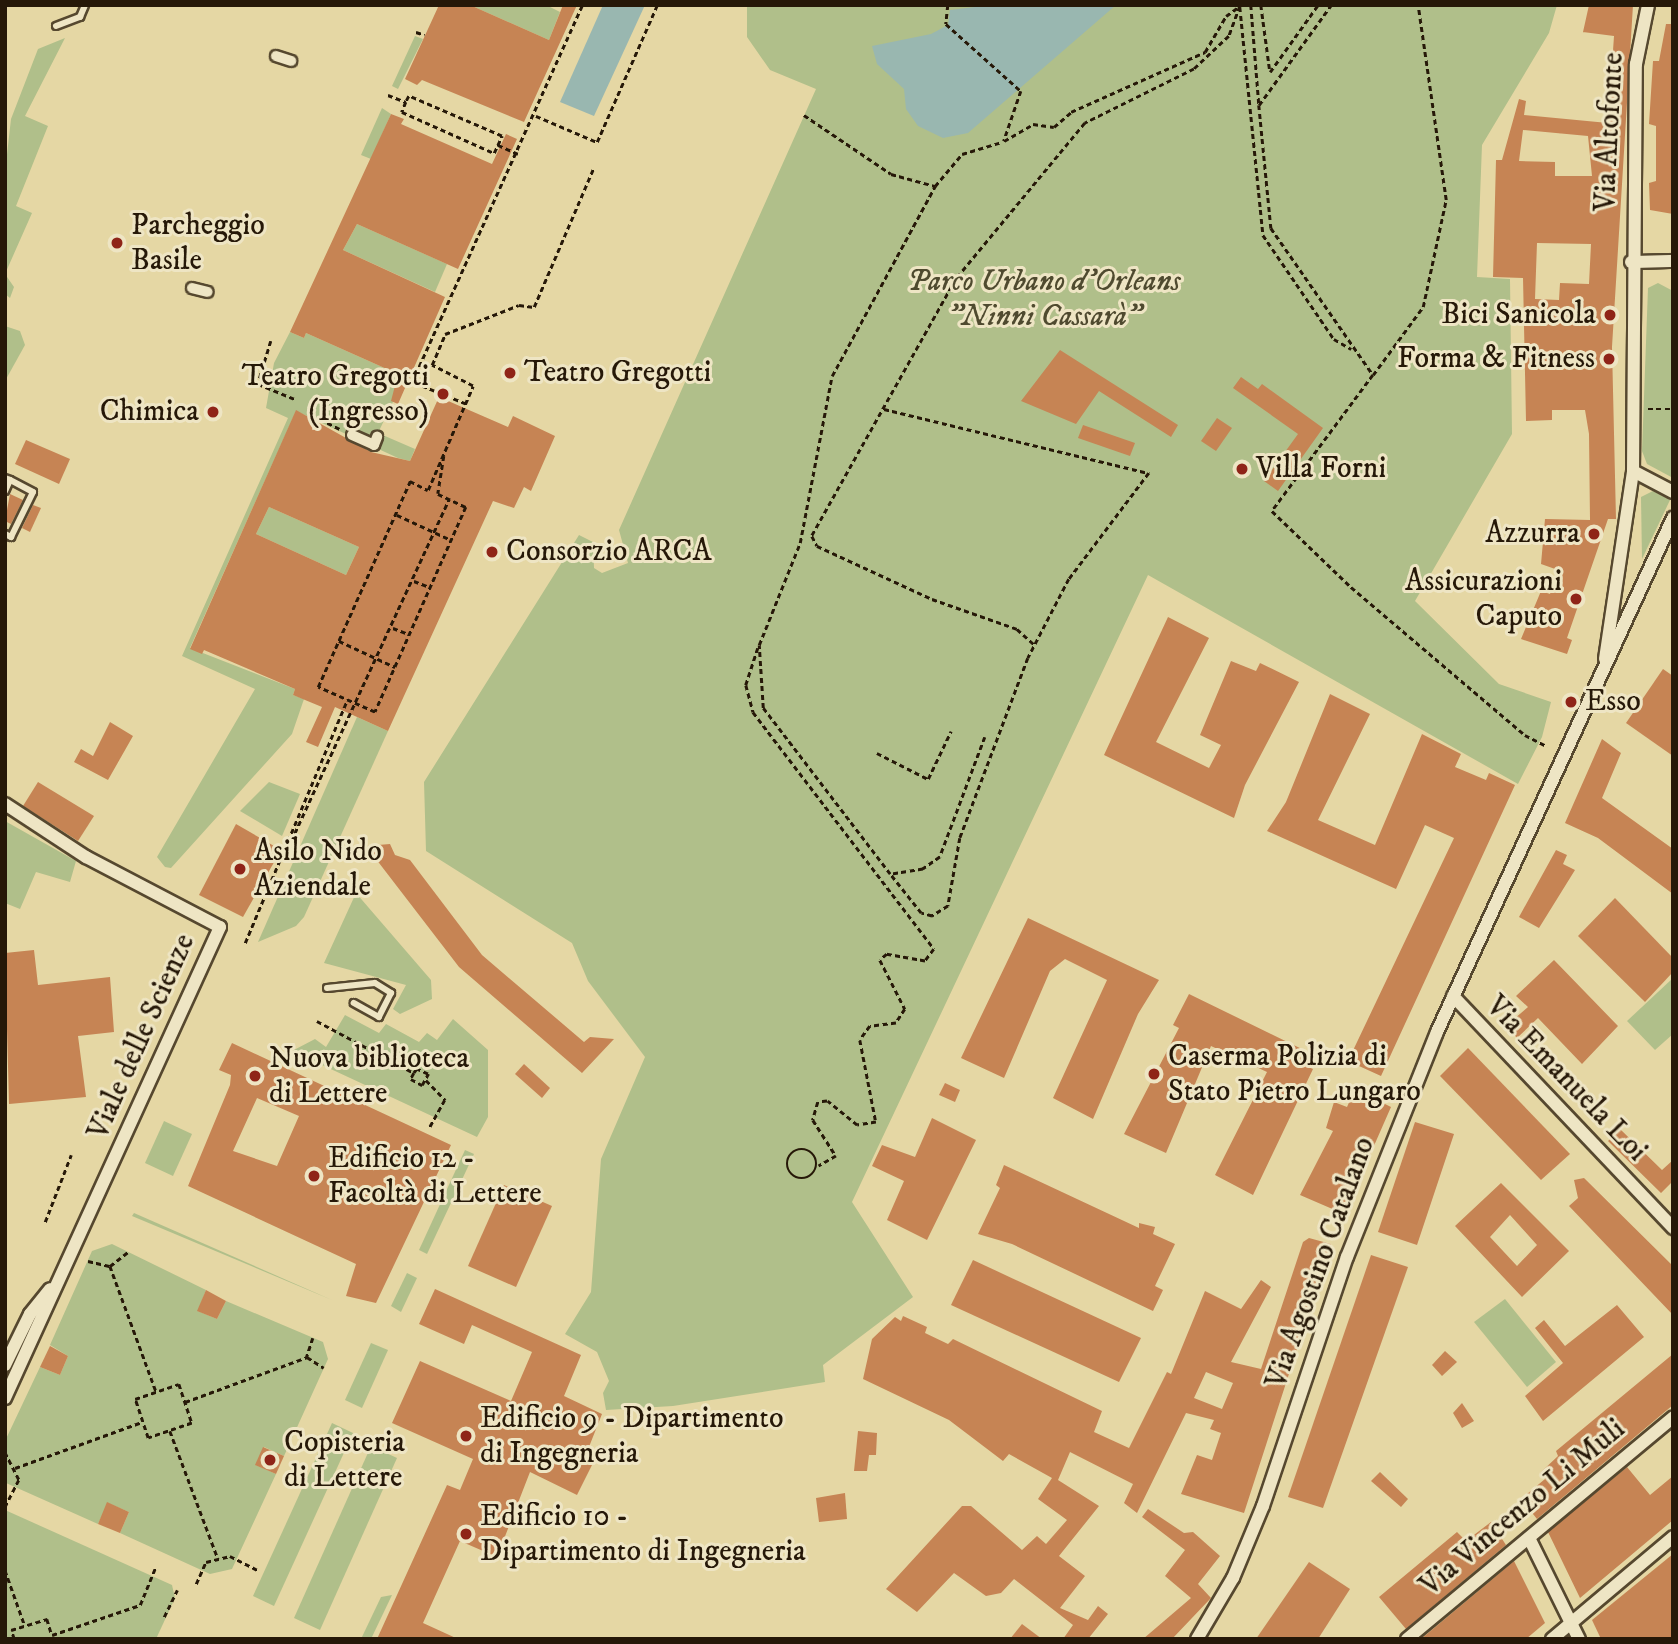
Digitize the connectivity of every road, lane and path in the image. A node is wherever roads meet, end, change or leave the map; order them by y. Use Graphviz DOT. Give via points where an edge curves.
graph roads {
  1 [pos="78,5"];
  2 [pos="85,5"];
  3 [pos="582,5"];
  4 [pos="657,5"];
  5 [pos="948,5"];
  6 [pos="1240,5"];
  7 [pos="1251,5"];
  8 [pos="1261,5"];
  9 [pos="1318,5"];
  10 [pos="1331,5"];
  11 [pos="1418,5"];
  12 [pos="1648,5"];
  13 [pos="80,17"];
  14 [pos="56,26"];
  15 [pos="416,32"];
  16 [pos="425,36"];
  17 [pos="276,56"];
  18 [pos="291,61"];
  19 [pos="388,95"];
  20 [pos="406,102"];
  21 [pos="1259,105"];
  22 [pos="804,115"];
  23 [pos="536,116"];
  24 [pos="1004,141"];
  25 [pos="498,145"];
  26 [pos="517,153"];
  27 [pos="594,167"];
  28 [pos="935,186"];
  29 [pos="1673,261"];
  30 [pos="1631,262"];
  31 [pos="192,288"];
  32 [pos="208,292"];
  33 [pos="271,341"];
  34 [pos="1354,350"];
  35 [pos="1373,374"];
  36 [pos="1673,379"];
  37 [pos="1673,390"];
  38 [pos="297,400"];
  39 [pos="466,404"];
  40 [pos="884,409"];
  41 [pos="1644,409"];
  42 [pos="1673,409"];
  43 [pos="320,419"];
  44 [pos="352,435"];
  45 [pos="377,437"];
  46 [pos="444,456"];
  47 [pos="1633,471"];
  48 [pos="8,479"];
  49 [pos="5,491"];
  50 [pos="1673,492"];
  51 [pos="449,499"];
  52 [pos="396,515"];
  53 [pos="1673,517"];
  54 [pos="434,532"];
  55 [pos="5,534"];
  56 [pos="451,540"];
  57 [pos="813,542"];
  58 [pos="800,544"];
  59 [pos="413,580"];
  60 [pos="430,587"];
  61 [pos="392,628"];
  62 [pos="409,635"];
  63 [pos="339,641"];
  64 [pos="759,645"];
  65 [pos="1035,645"];
  66 [pos="378,659"];
  67 [pos="395,667"];
  68 [pos="1602,676"];
  69 [pos="345,700"];
  70 [pos="357,705"];
  71 [pos="951,731"];
  72 [pos="985,737"];
  73 [pos="1547,746"];
  74 [pos="877,753"];
  75 [pos="5,804"];
  76 [pos="291,841"];
  77 [pos="890,874"];
  78 [pos="245,943"];
  79 [pos="327,988"];
  80 [pos="1453,996"];
  81 [pos="354,1003"];
  82 [pos="317,1021"];
  83 [pos="414,1073"];
  84 [pos="426,1080"];
  85 [pos="430,1127"];
  86 [pos="71,1155"];
  87 [pos="819,1166"];
  88 [pos="45,1222"];
  89 [pos="1673,1227"];
  90 [pos="128,1252"];
  91 [pos="88,1261"];
  92 [pos="110,1266"];
  93 [pos="59,1278"];
  94 [pos="313,1338"];
  95 [pos="307,1357"];
  96 [pos="5,1365"];
  97 [pos="324,1368"];
  98 [pos="156,1391"];
  99 [pos="5,1398"];
  100 [pos="185,1402"];
  101 [pos="1673,1418"];
  102 [pos="142,1422"];
  103 [pos="170,1431"];
  104 [pos="5,1452"];
  105 [pos="15,1468"];
  106 [pos="5,1507"];
  107 [pos="1673,1536"];
  108 [pos="1529,1538"];
  109 [pos="218,1559"];
  110 [pos="156,1566"];
  111 [pos="5,1570"];
  112 [pos="258,1570"];
  113 [pos="196,1584"];
  114 [pos="177,1591"];
  115 [pos="164,1617"];
  116 [pos="1571,1624"];
  117 [pos="25,1626"];
  118 [pos="53,1637"];
  119 [pos="14,1639"];
  120 [pos="1197,1639"];
  121 [pos="1408,1639"];
  122 [pos="1552,1639"];
  123 [pos="1579,1639"];
  1 -- 13 [label="lane"];
  2 -- 13 [label="lane"];
  3 -- 26 [label="path"];
  4 -- 23 [label="path" via="597,142"];
  5 -- 24 [label="path" via="946,24 1021,91"];
  6 -- 24 [label="path" via="1226,16 1205,52 1071,112 1054,127 1033,124"];
  6 -- 34 [label="path" via="1262,235 1334,339"];
  6 -- 40 [label="path" via="1229,36 1194,69 1085,123 956,279"];
  7 -- 21 [label="path"];
  8 -- 9 [label="path" via="1270,72"];
  10 -- 21 [label="path"];
  11 -- 35 [label="path" via="1446,200 1423,307"];
  12 -- 30 [label="street, Via Altofonte" via="1636,64"];
  13 -- 14 [label="lane"];
  15 -- 16 [label="path"];
  17 -- 18 [label="street"];
  19 -- 20 [label="path"];
  20 -- 25 [label="path" via="409,96 502,136"];
  20 -- 25 [label="path" via="402,112 494,153"];
  21 -- 34 [label="path" via="1271,228"];
  22 -- 28 [label="path" via="891,174"];
  24 -- 28 [label="path" via="962,155"];
  25 -- 26 [label="path"];
  26 -- 39 [label="path" via="412,382"];
  27 -- 39 [label="path" via="534,307 519,305 445,334 432,365 473,386"];
  28 -- 58 [label="path" via="832,376"];
  29 -- 30 [label="street"];
  30 -- 47 [label="street, Via Altofonte"];
  31 -- 32 [label="street"];
  33 -- 38 [label="path" via="258,384"];
  34 -- 35 [label="path"];
  35 -- 73 [label="path" via="1272,511 1351,587 1525,735"];
  36 -- 37 [label="path"];
  39 -- 46 [label="path"];
  40 -- 57 [label="path"];
  40 -- 65 [label="path" via="1149,473 1069,579"];
  41 -- 42 [label="path"];
  43 -- 44 [label="path"];
  44 -- 45 [label="street" via="374,444"];
  46 -- 51 [label="path" via="439,494"];
  46 -- 52 [label="path" via="428,490 411,481"];
  47 -- 50 [label="street"];
  47 -- 68 [label="street, Via Altofonte"];
  48 -- 49 [label="lane"];
  48 -- 55 [label="lane" via="33,492 11,537"];
  51 -- 54 [label="path"];
  51 -- 56 [label="path" via="466,507"];
  52 -- 54 [label="path"];
  52 -- 63 [label="path"];
  53 -- 68 [label="street, Via Agostino Catalano"];
  54 -- 56 [label="path"];
  54 -- 59 [label="path"];
  56 -- 60 [label="path"];
  57 -- 58 [label="path"];
  57 -- 65 [label="path" via="932,599 1017,629"];
  58 -- 64 [label="path"];
  59 -- 60 [label="path"];
  59 -- 61 [label="path"];
  60 -- 62 [label="path"];
  61 -- 62 [label="path"];
  61 -- 66 [label="path"];
  62 -- 67 [label="path"];
  63 -- 66 [label="path"];
  63 -- 69 [label="path" via="318,687"];
  64 -- 77 [label="path" via="763,708"];
  64 -- 87 [label="path" via="746,685 753,712 934,949 925,961 887,954 880,960 905,1009 896,1023 870,1026 860,1040 876,1122 857,1125 827,1101 818,1102 813,1120 836,1156"];
  65 -- 77 [label="path" via="960,838 948,906 932,916 921,913"];
  66 -- 67 [label="path"];
  66 -- 70 [label="path"];
  67 -- 70 [label="path" via="375,712"];
  68 -- 80 [label="street, Via Agostino Catalano"];
  69 -- 70 [label="path"];
  69 -- 76 [label="path" via="288,835"];
  70 -- 76 [label="path"];
  71 -- 74 [label="path" via="928,779"];
  72 -- 77 [label="path" via="940,857 923,869"];
  75 -- 93 [label="street, Viale delle Scienze" via="86,857 220,927"];
  76 -- 78 [label="path"];
  79 -- 81 [label="lane" via="375,984 391,993 379,1017"];
  80 -- 89 [label="street, Via Emanuela Loi"];
  80 -- 120 [label="street, Via Agostino Catalano" via="1347,1257 1264,1506 1233,1578"];
  82 -- 83 [label="path"];
  83 -- 84 [label="path" via="417,1069 428,1074"];
  83 -- 84 [label="path" via="411,1079 422,1085"];
  84 -- 85 [label="path" via="445,1100"];
  86 -- 88 [label="path"];
  87 -- 87 [label="path" via="801,1178 792,1175 788,1160 793,1150 805,1149"];
  90 -- 92 [label="path"];
  91 -- 92 [label="path"];
  92 -- 98 [label="path"];
  93 -- 96 [label="street, Viale delle Scienze" via="30,1314"];
  93 -- 99 [label="street, Viale delle Scienze"];
  94 -- 95 [label="path"];
  95 -- 97 [label="path"];
  95 -- 100 [label="path"];
  98 -- 100 [label="path" via="179,1384"];
  98 -- 102 [label="path" via="135,1399"];
  100 -- 103 [label="path" via="192,1423"];
  101 -- 108 [label="street, Via Vincenzo Li Muli"];
  102 -- 103 [label="path" via="148,1438"];
  102 -- 105 [label="path"];
  103 -- 109 [label="path"];
  104 -- 105 [label="path"];
  105 -- 106 [label="path" via="19,1480"];
  107 -- 116 [label="street"];
  108 -- 116 [label="street"];
  108 -- 121 [label="street, Via Vincenzo Li Muli"];
  109 -- 112 [label="path" via="230,1556"];
  109 -- 113 [label="path" via="206,1562"];
  110 -- 118 [label="path" via="140,1605"];
  111 -- 117 [label="path"];
  114 -- 115 [label="path"];
  116 -- 122 [label="street"];
  116 -- 123 [label="street"];
  117 -- 118 [label="path" via="47,1619"];
  117 -- 119 [label="path" via="10,1630"];
}
